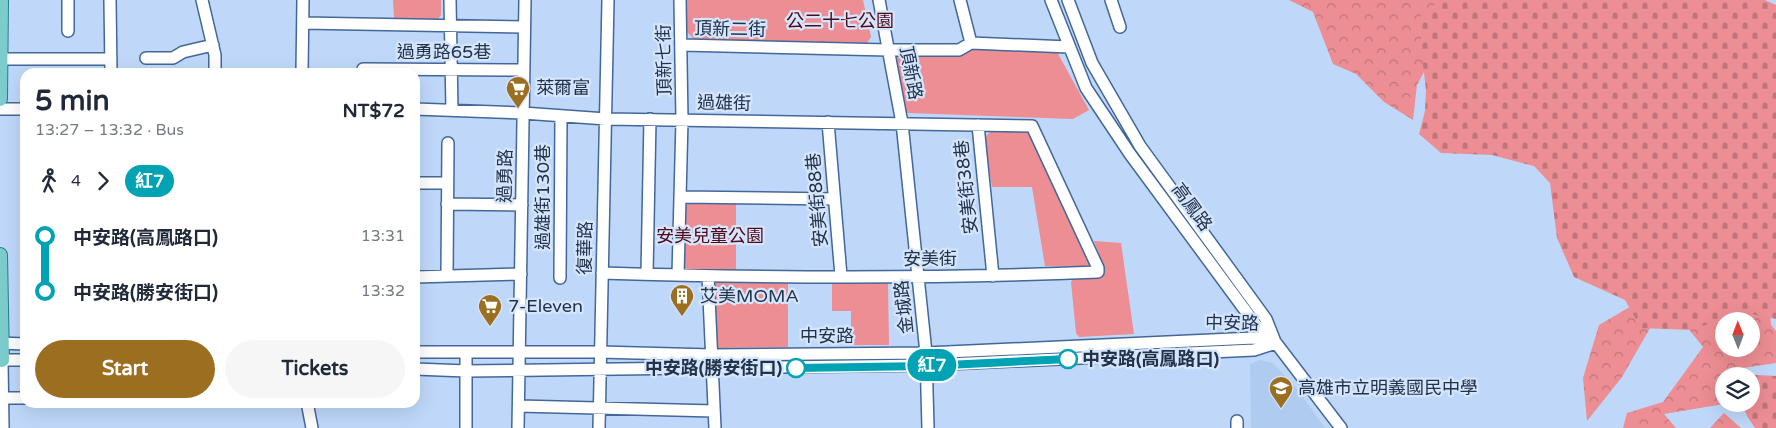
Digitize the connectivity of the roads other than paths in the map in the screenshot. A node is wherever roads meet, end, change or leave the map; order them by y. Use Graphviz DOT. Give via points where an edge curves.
graph roads {
  1 [pos="2,0"];
  2 [pos="68,0"];
  3 [pos="110,0"];
  4 [pos="202,0"];
  5 [pos="303,0"];
  6 [pos="450,0"];
  7 [pos="525,0"];
  8 [pos="608,0"];
  9 [pos="680,0"];
  10 [pos="879,0"];
  11 [pos="960,0"];
  12 [pos="1052,0"];
  13 [pos="1068,0"];
  14 [pos="1110,0"];
  15 [pos="302,23"];
  16 [pos="450,26"];
  17 [pos="524,27"];
  18 [pos="1120,27"];
  19 [pos="68,31"];
  20 [pos="971,43"];
  21 [pos="682,45"];
  22 [pos="213,46"];
  23 [pos="1069,46"];
  24 [pos="888,50"];
  25 [pos="111,58"];
  26 [pos="146,58"];
  27 [pos="1,59"];
  28 [pos="111,68"];
  29 [pos="215,68"];
  30 [pos="302,68"];
  31 [pos="420,70"];
  32 [pos="451,70"];
  33 [pos="524,70"];
  34 [pos="0,99"];
  35 [pos="0,109"];
  36 [pos="20,109"];
  37 [pos="420,109"];
  38 [pos="452,110"];
  39 [pos="523,113"];
  40 [pos="561,116"];
  41 [pos="606,119"];
  42 [pos="650,119"];
  43 [pos="682,120"];
  44 [pos="828,122"];
  45 [pos="902,124"];
  46 [pos="978,126"];
  47 [pos="1032,126"];
  48 [pos="448,143"];
  49 [pos="420,183"];
  50 [pos="447,183"];
  51 [pos="681,197"];
  52 [pos="834,199"];
  53 [pos="447,204"];
  54 [pos="522,205"];
  55 [pos="0,255"];
  56 [pos="602,273"];
  57 [pos="521,274"];
  58 [pos="647,274"];
  59 [pos="678,275"];
  60 [pos="447,276"];
  61 [pos="708,276"];
  62 [pos="841,276"];
  63 [pos="993,276"];
  64 [pos="420,277"];
  65 [pos="918,277"];
  66 [pos="560,278"];
  67 [pos="1,343"];
  68 [pos="1276,343"];
  69 [pos="20,344"];
  70 [pos="420,352"];
  71 [pos="520,352"];
  72 [pos="600,352"];
  73 [pos="466,353"];
  74 [pos="926,353"];
  75 [pos="711,354"];
  76 [pos="1,360"];
  77 [pos="20,360"];
  78 [pos="927,366"];
  79 [pos="420,369"];
  80 [pos="713,369"];
  81 [pos="519,370"];
  82 [pos="600,370"];
  83 [pos="466,371"];
  84 [pos="2,398"];
  85 [pos="20,398"];
  86 [pos="518,406"];
  87 [pos="308,408"];
  88 [pos="599,408"];
  89 [pos="714,411"];
  90 [pos="3,428"];
  91 [pos="312,428"];
  92 [pos="466,428"];
  93 [pos="518,428"];
  94 [pos="599,428"];
  95 [pos="715,428"];
  96 [pos="928,428"];
  97 [pos="1341,428"];
  1 -- 27 [label="main road"];
  2 -- 19 [label="street"];
  3 -- 25 [label="street"];
  4 -- 22 [label="street"];
  5 -- 15 [label="street"];
  6 -- 16 [label="street"];
  7 -- 17 [label="street, 過勇路"];
  8 -- 41 [label="street, 復華路"];
  9 -- 21 [label="street, 頂新七街"];
  10 -- 24 [label="street, 頂新路"];
  11 -- 20 [label="street"];
  12 -- 23 [label="street, 高鳳路"];
  13 -- 68 [label="street, 高鳳路" via="1092,63 1140,146 1266,319"];
  14 -- 18 [label="street"];
  15 -- 16 [label="street"];
  15 -- 30 [label="street"];
  16 -- 17 [label="street"];
  16 -- 32 [label="street"];
  17 -- 33 [label="street, 過勇路"];
  20 -- 23 [label="street, 頂新二街"];
  20 -- 24 [label="street, 頂新二街" via="959,50"];
  21 -- 24 [label="street, 頂新二街"];
  21 -- 43 [label="street, 頂新七街"];
  22 -- 26 [label="street" via="183,52 173,58"];
  22 -- 29 [label="street"];
  23 -- 68 [label="street, 高鳳路" via="1086,88 1130,154 1256,325"];
  24 -- 45 [label="street, 頂新路"];
  25 -- 27 [label="street"];
  25 -- 28 [label="street"];
  27 -- 34 [label="main road"];
  31 -- 32 [label="street, 過勇路65巷"];
  32 -- 33 [label="street, 過勇路65巷"];
  32 -- 38 [label="street"];
  33 -- 39 [label="street, 過勇路"];
  35 -- 36 [label="street"];
  37 -- 38 [label="street, 過雄街"];
  38 -- 39 [label="street, 過雄街"];
  39 -- 40 [label="street, 過雄街"];
  39 -- 54 [label="street, 過勇路"];
  40 -- 41 [label="street, 過雄街"];
  40 -- 66 [label="street, 過雄街130巷"];
  41 -- 42 [label="street, 過雄街"];
  41 -- 56 [label="street, 復華路"];
  42 -- 43 [label="street, 過雄街"];
  42 -- 58 [label="street"];
  43 -- 44 [label="street, 過雄街"];
  43 -- 51 [label="street, 頂新七街"];
  44 -- 45 [label="street, 過雄街"];
  44 -- 52 [label="street, 安美街88巷"];
  45 -- 46 [label="street, 過雄街"];
  45 -- 65 [label="street, 金城路"];
  46 -- 47 [label="street, 過雄街"];
  46 -- 63 [label="street, 安美街38巷"];
  47 -- 63 [label="street, 安美街" via="1095,259 1098,272"];
  48 -- 50 [label="street"];
  49 -- 50 [label="street"];
  50 -- 53 [label="street"];
  51 -- 52 [label="street"];
  51 -- 59 [label="street, 頂新七街"];
  52 -- 62 [label="street, 安美街88巷"];
  53 -- 54 [label="street"];
  53 -- 60 [label="street"];
  54 -- 57 [label="street, 過勇路"];
  55 -- 67 [label="main road"];
  56 -- 58 [label="street, 安美街"];
  56 -- 72 [label="street, 復華路"];
  57 -- 60 [label="street"];
  57 -- 71 [label="street, 過勇路"];
  58 -- 59 [label="street, 安美街"];
  59 -- 61 [label="street, 安美街"];
  60 -- 64 [label="street"];
  61 -- 62 [label="street, 安美街"];
  61 -- 75 [label="street"];
  62 -- 65 [label="street, 安美街"];
  63 -- 65 [label="street, 安美街"];
  65 -- 74 [label="street, 金城路"];
  67 -- 69 [label="street"];
  67 -- 76 [label="main road"];
  68 -- 74 [label="street, 中安路" via="1254,338"];
  68 -- 78 [label="street, 中安路" via="1254,350"];
  68 -- 97 [label="street, 高鳳路"];
  70 -- 73 [label="street, 中安路"];
  71 -- 72 [label="street, 中安路"];
  71 -- 73 [label="street, 中安路"];
  71 -- 81 [label="street, 過勇路"];
  72 -- 75 [label="street, 中安路"];
  72 -- 82 [label="street, 復華路"];
  73 -- 83 [label="street"];
  74 -- 75 [label="street, 中安路"];
  74 -- 78 [label="street, 金城路"];
  75 -- 80 [label="street"];
  76 -- 77 [label="street"];
  76 -- 84 [label="street"];
  78 -- 80 [label="street, 中安路"];
  78 -- 96 [label="street, 金城路"];
  79 -- 83 [label="street, 中安路"];
  80 -- 82 [label="street, 中安路"];
  80 -- 89 [label="street"];
  81 -- 82 [label="street, 中安路"];
  81 -- 83 [label="street, 中安路"];
  81 -- 86 [label="street, 過勇路"];
  82 -- 88 [label="street, 復華路"];
  83 -- 92 [label="street"];
  84 -- 85 [label="street"];
  84 -- 90 [label="street"];
  86 -- 88 [label="street"];
  86 -- 93 [label="street, 過勇路"];
  87 -- 91 [label="street"];
  88 -- 89 [label="street"];
  88 -- 94 [label="street, 復華路"];
  89 -- 95 [label="street"];
}
